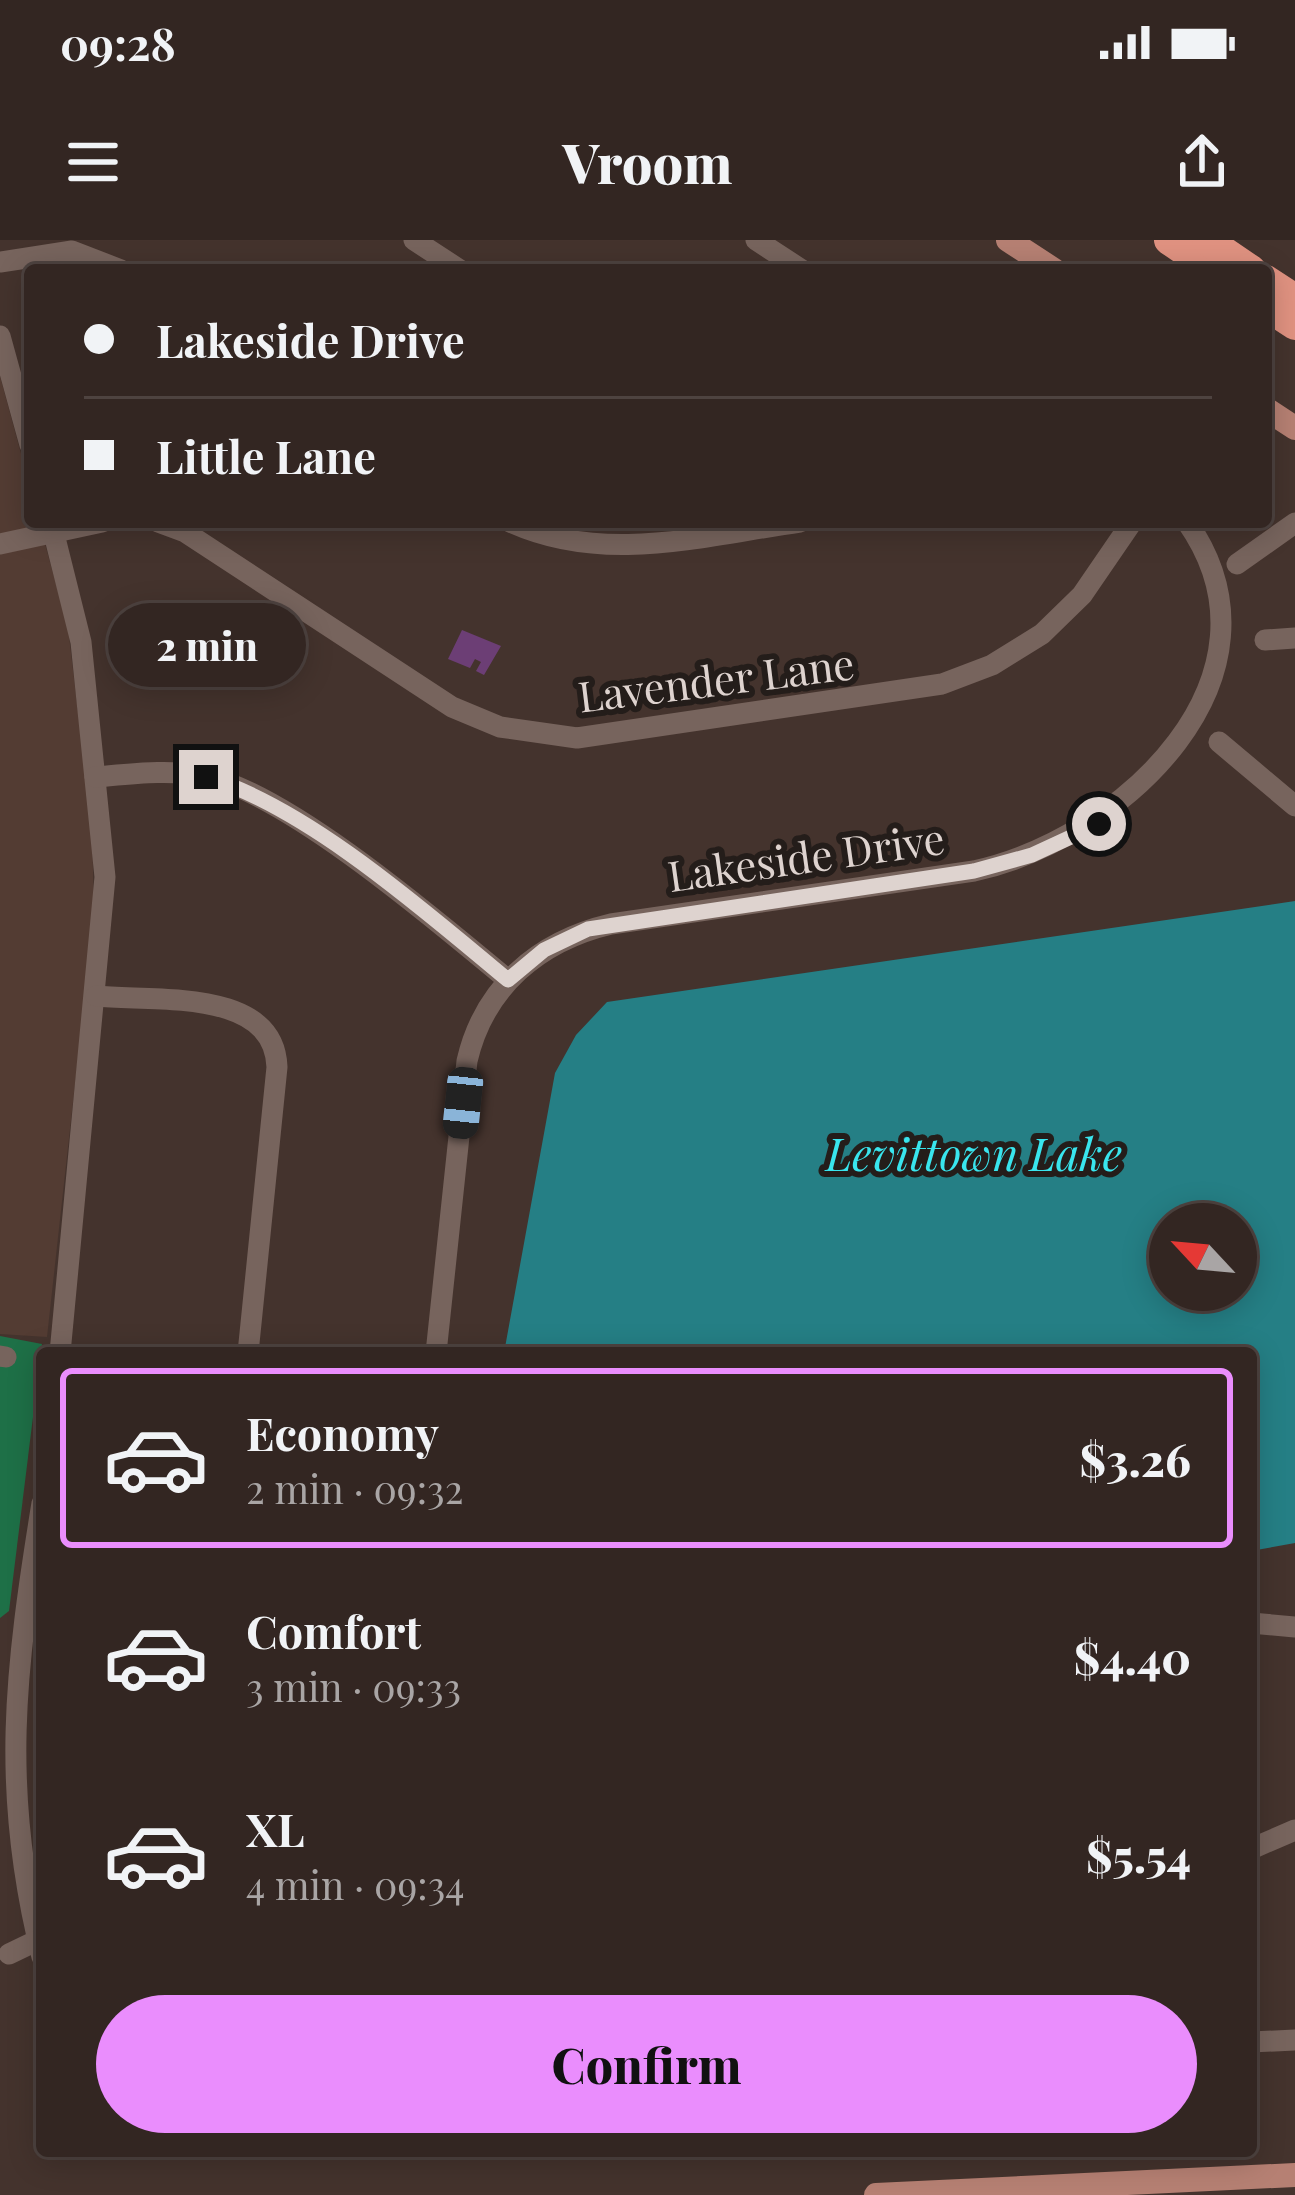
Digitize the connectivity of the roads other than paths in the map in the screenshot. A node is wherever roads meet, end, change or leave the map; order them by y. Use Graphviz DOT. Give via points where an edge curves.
graph roads {
  1 [pos="414,240"];
  2 [pos="756,240"];
  3 [pos="1008,240"];
  4 [pos="1169,240"];
  5 [pos="1207,240"];
  6 [pos="0,262"];
  7 [pos="106,264"];
  8 [pos="451,264"];
  9 [pos="792,264"];
  10 [pos="1045,264"];
  11 [pos="1204,264"];
  12 [pos="1242,264"];
  13 [pos="0,336"];
  14 [pos="3,363"];
  15 [pos="24,428"];
  16 [pos="53,528"];
  17 [pos="174,528"];
  18 [pos="526,528"];
  19 [pos="756,528"];
  20 [pos="1128,528"];
  21 [pos="1194,528"];
  22 [pos="1293,532"];
  23 [pos="0,544"];
  24 [pos="1237,564"];
  25 [pos="1253,588"];
  26 [pos="1264,638"];
  27 [pos="1295,638"];
  28 [pos="1219,742"];
  29 [pos="1179,774"];
  30 [pos="95,777"];
  31 [pos="1295,806"];
  32 [pos="508,980"];
  33 [pos="96,996"];
  34 [pos="61,1347"];
  35 [pos="249,1347"];
  36 [pos="437,1347"];
  37 [pos="36,1539"];
  38 [pos="1291,1620"];
  39 [pos="1257,1623"];
  40 [pos="1295,1830"];
  41 [pos="1257,1846"];
  42 [pos="10,1891"];
  43 [pos="36,1943"];
  44 [pos="36,1950"];
  45 [pos="9,1954"];
  46 [pos="1295,2040"];
  47 [pos="1257,2042"];
  48 [pos="1295,2175"];
  49 [pos="938,2194"];
  50 [pos="876,2195"];
  1 -- 8 [label="street"];
  2 -- 9 [label="street"];
  3 -- 10 [label="main road"];
  4 -- 11 [label="highway"];
  5 -- 12 [label="highway"];
  6 -- 7 [label="street" via="72,251"];
  13 -- 14 [label="street"];
  14 -- 15 [label="street"];
  16 -- 23 [label="street"];
  16 -- 30 [label="street" via="80,642"];
  17 -- 20 [label="street, Lavender Lane" via="452,707 500,727 577,739 896,694 964,676 1016,652 1066,613"];
  18 -- 19 [label="street" via="615,547"];
  21 -- 24 [label="street"];
  22 -- 24 [label="street"];
  24 -- 25 [label="street"];
  26 -- 27 [label="street"];
  28 -- 31 [label="street"];
  29 -- 32 [label="street, Lakeside Drive" via="1032,855 974,871 611,924 555,944"];
  30 -- 32 [label="street" via="178,773 232,785 389,884"];
  30 -- 33 [label="street" via="105,877"];
  32 -- 36 [label="street, Lakeside Drive" via="478,1025 467,1061"];
  33 -- 34 [label="street"];
  33 -- 35 [label="street" via="234,1009 257,1020 273,1041 278,1067"];
  37 -- 42 [label="street" via="3,1737"];
  38 -- 39 [label="street"];
  40 -- 41 [label="street"];
  42 -- 43 [label="street"];
  44 -- 45 [label="street"];
  46 -- 47 [label="street"];
  48 -- 49 [label="main road"];
  49 -- 50 [label="main road"];
}
